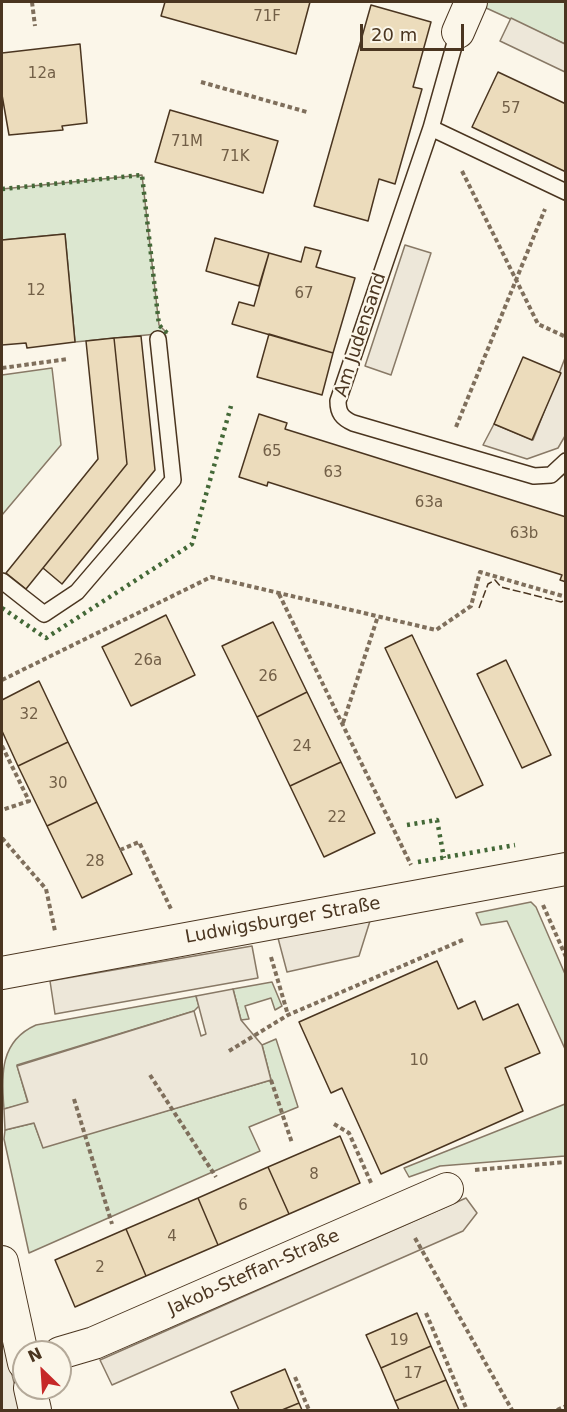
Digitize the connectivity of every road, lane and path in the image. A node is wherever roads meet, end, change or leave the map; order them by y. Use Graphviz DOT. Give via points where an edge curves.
graph roads {
  1 [pos="32,2"];
  2 [pos="471,2"];
  3 [pos="35,26"];
  4 [pos="458,32"];
  5 [pos="201,82"];
  6 [pos="307,112"];
  7 [pos="431,128"];
  8 [pos="449,136"];
  9 [pos="560,189"];
  10 [pos="516,279"];
  11 [pos="566,337"];
  12 [pos="158,339"];
  13 [pos="68,359"];
  14 [pos="2,368"];
  15 [pos="447,451"];
  16 [pos="566,460"];
  17 [pos="2,580"];
  18 [pos="279,593"];
  19 [pos="566,597"];
  20 [pos="378,616"];
  21 [pos="2,680"];
  22 [pos="343,724"];
  23 [pos="2,746"];
  24 [pos="2,810"];
  25 [pos="2,838"];
  26 [pos="120,850"];
  27 [pos="566,869"];
  28 [pos="530,875"];
  29 [pos="426,895"];
  30 [pos="262,924"];
  31 [pos="186,939"];
  32 [pos="465,939"];
  33 [pos="566,957"];
  34 [pos="61,962"];
  35 [pos="2,973"];
  36 [pos="288,1016"];
  37 [pos="229,1051"];
  38 [pos="150,1075"];
  39 [pos="271,1080"];
  40 [pos="74,1099"];
  41 [pos="334,1124"];
  42 [pos="292,1143"];
  43 [pos="566,1162"];
  44 [pos="216,1177"];
  45 [pos="447,1189"];
  46 [pos="384,1216"];
  47 [pos="112,1224"];
  48 [pos="422,1249"];
  49 [pos="2,1262"];
  50 [pos="426,1313"];
  51 [pos="20,1340"];
  52 [pos="72,1349"];
  53 [pos="295,1377"];
  54 [pos="566,1406"];
  55 [pos="309,1410"];
  56 [pos="467,1410"];
  57 [pos="512,1410"];
  58 [pos="557,1410"];
  1 -- 3 [label="path"];
  2 -- 4 [label="street, Am Judensand"];
  4 -- 7 [label="lane, Am Judensand"];
  5 -- 6 [label="path"];
  7 -- 8 [label="lane"];
  7 -- 15 [label="lane, Am Judensand" via="338,401 338,411 352,423"];
  8 -- 9 [label="lane"];
  8 -- 10 [label="path" via="452,152"];
  9 -- 10 [label="path"];
  10 -- 11 [label="path" via="538,324"];
  10 -- 15 [label="path"];
  12 -- 17 [label="lane" via="173,480 77,591 44,614"];
  13 -- 14 [label="path"];
  15 -- 16 [label="lane, Am Judensand" via="534,476 552,475"];
  18 -- 20 [label="path"];
  18 -- 21 [label="path" via="211,577"];
  18 -- 22 [label="path"];
  19 -- 20 [label="path" via="480,572 471,606 436,630"];
  20 -- 22 [label="path"];
  22 -- 29 [label="path"];
  23 -- 24 [label="path" via="29,801"];
  25 -- 34 [label="path" via="46,889"];
  26 -- 31 [label="path" via="139,842"];
  27 -- 28 [label="street, Ludwigsburger Straße"];
  28 -- 29 [label="street, Ludwigsburger Straße"];
  28 -- 33 [label="path"];
  29 -- 30 [label="street, Ludwigsburger Straße"];
  30 -- 31 [label="street, Ludwigsburger Straße"];
  30 -- 36 [label="path"];
  31 -- 34 [label="street, Ludwigsburger Straße"];
  32 -- 36 [label="path"];
  34 -- 35 [label="street, Ludwigsburger Straße"];
  36 -- 37 [label="path"];
  38 -- 44 [label="path"];
  39 -- 42 [label="path"];
  40 -- 47 [label="path"];
  41 -- 46 [label="path" via="349,1133"];
  43 -- 45 [label="path" via="474,1170"];
  45 -- 46 [label="street, Jakob-Steffan-Straße"];
  46 -- 52 [label="street, Jakob-Steffan-Straße"];
  48 -- 57 [label="path"];
  49 -- 51 [label="street"];
  50 -- 56 [label="path"];
  53 -- 55 [label="path"];
  54 -- 58 [label="path"];
}
